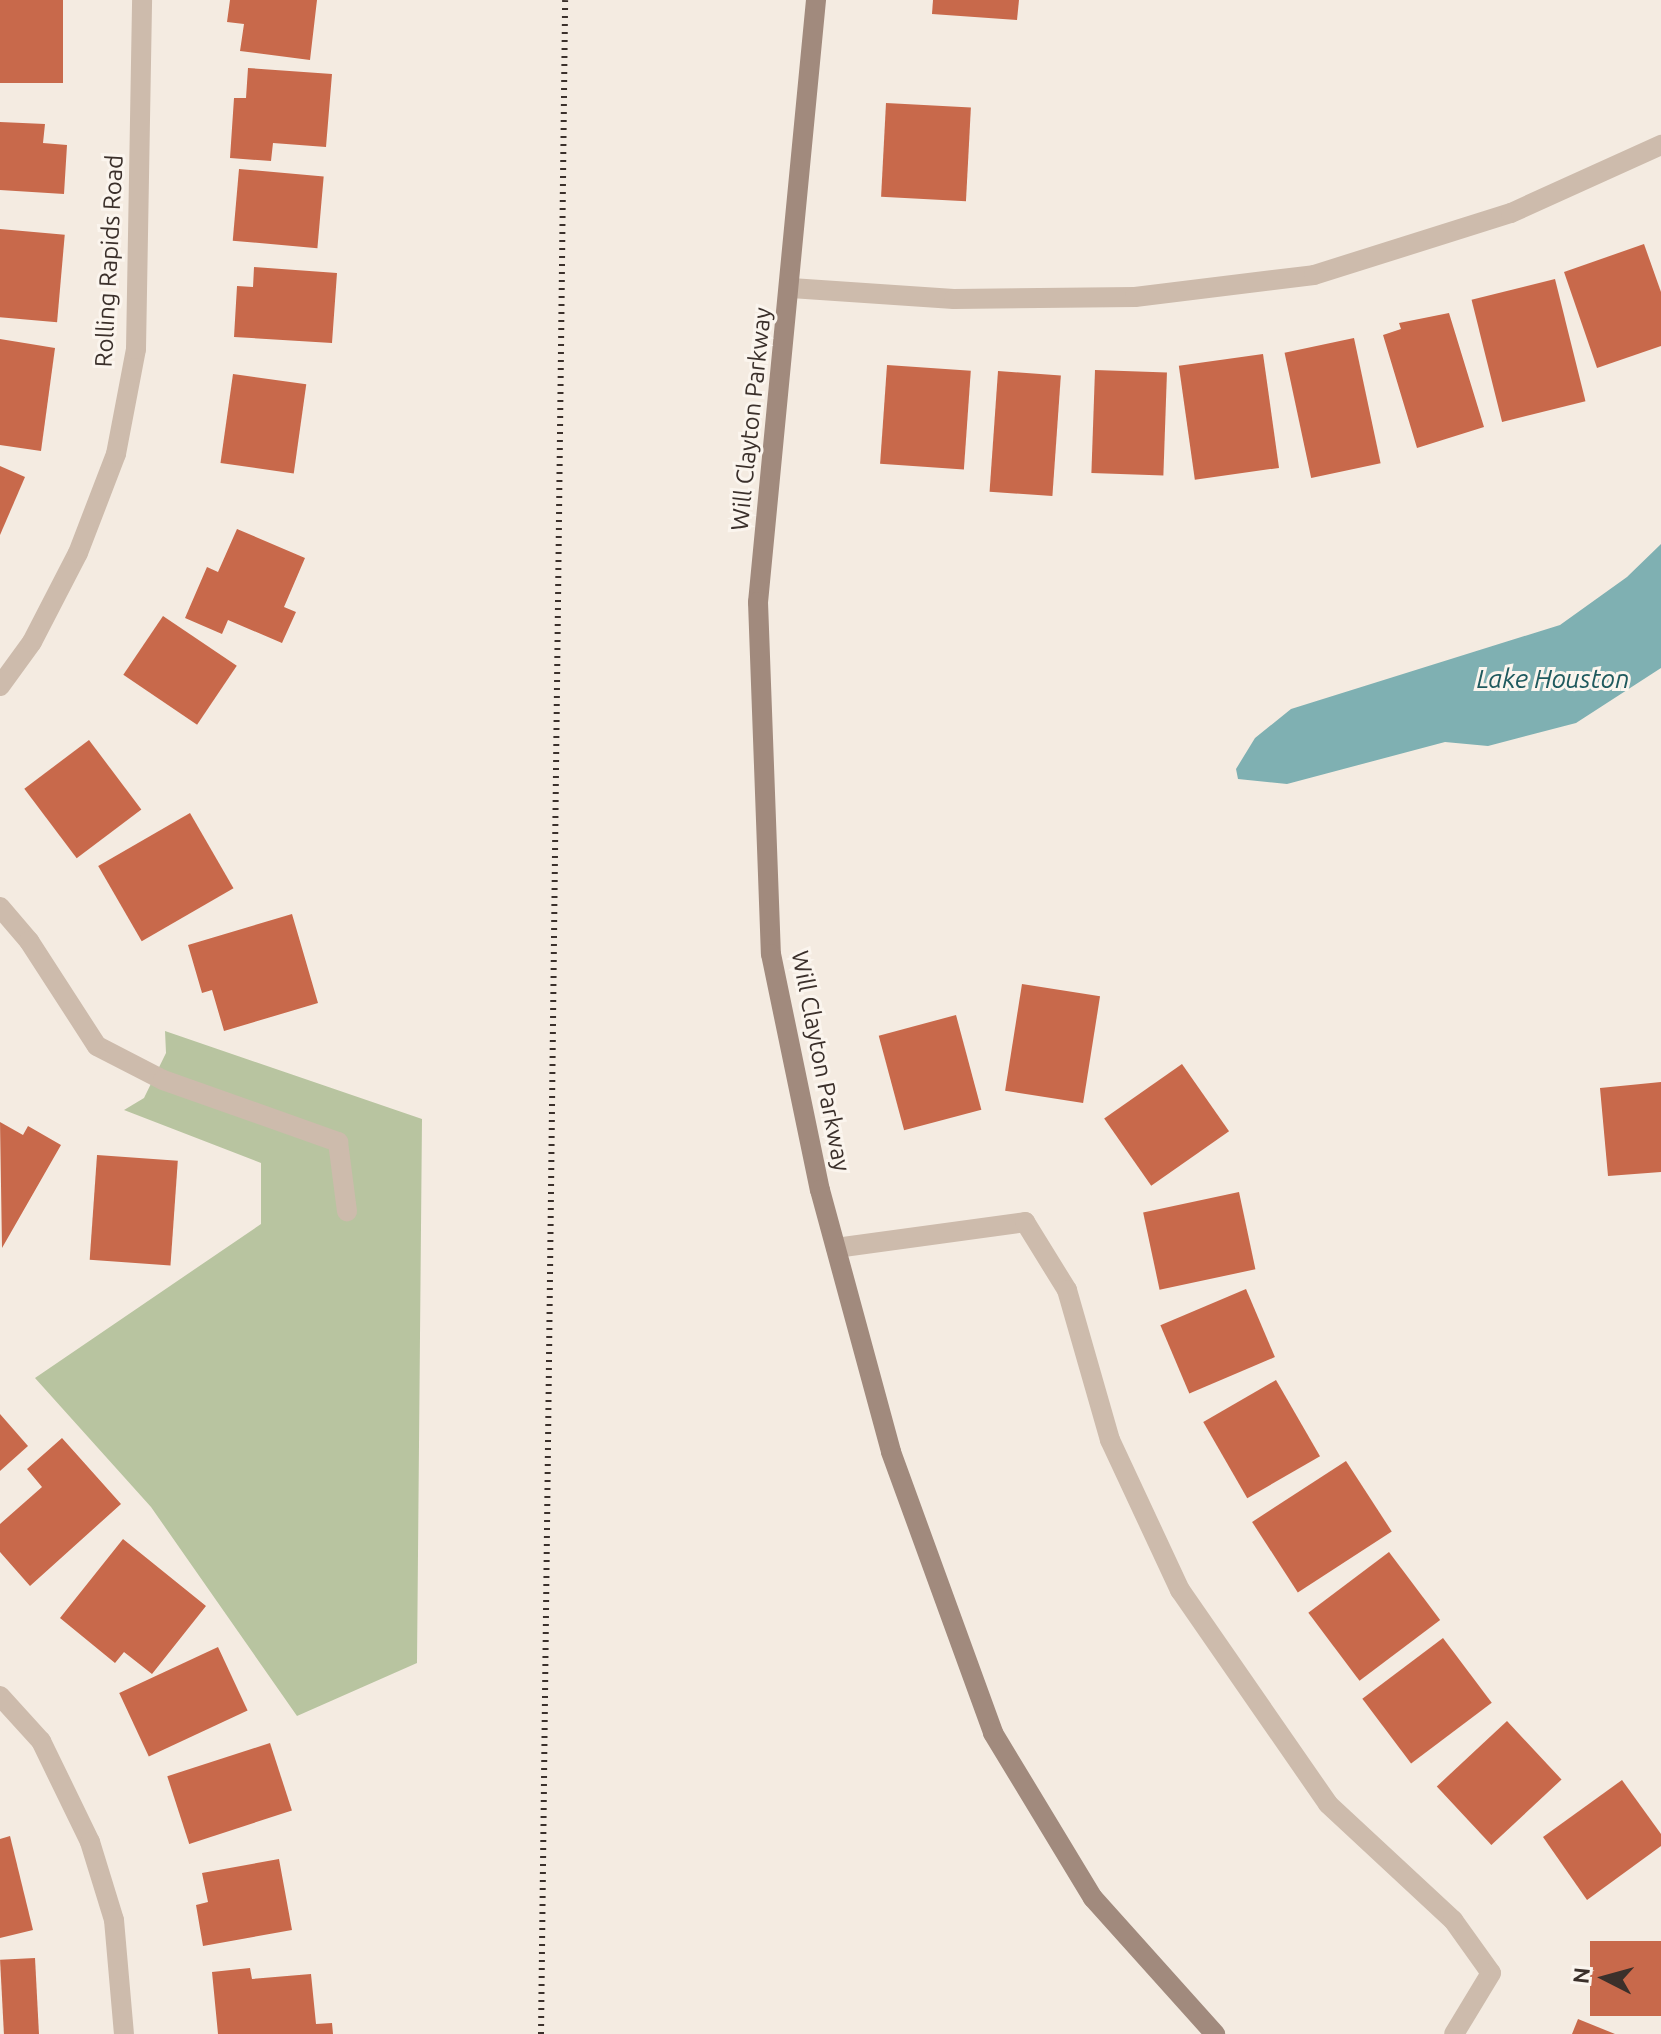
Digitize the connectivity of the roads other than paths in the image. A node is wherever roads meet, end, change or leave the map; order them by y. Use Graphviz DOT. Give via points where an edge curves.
graph roads {
  1 [pos="142,0"];
  2 [pos="816,0"];
  3 [pos="1661,145"];
  4 [pos="791,288"];
  5 [pos="0,686"];
  6 [pos="0,907"];
  7 [pos="347,1211"];
  8 [pos="836,1248"];
  9 [pos="0,1696"];
  10 [pos="124,2034"];
  11 [pos="1215,2034"];
  12 [pos="1454,2034"];
  1 -- 5 [label="street, Rolling Rapids Road" via="136,349 116,454 78,553 32,642"];
  2 -- 4 [label="street, Will Clayton Parkway"];
  3 -- 4 [label="street" via="1511,213 1314,275 1135,297 954,299"];
  4 -- 8 [label="street, Will Clayton Parkway" via="758,602 771,954"];
  6 -- 7 [label="street" via="29,941 97,1046 163,1080 338,1142"];
  8 -- 11 [label="street, Will Clayton Parkway" via="891,1452 993,1733 1093,1898"];
  8 -- 12 [label="street" via="1025,1222 1067,1290 1110,1440 1180,1590 1328,1804 1453,1920 1491,1973"];
  9 -- 10 [label="street" via="41,1741 90,1842 114,1920"];
}
